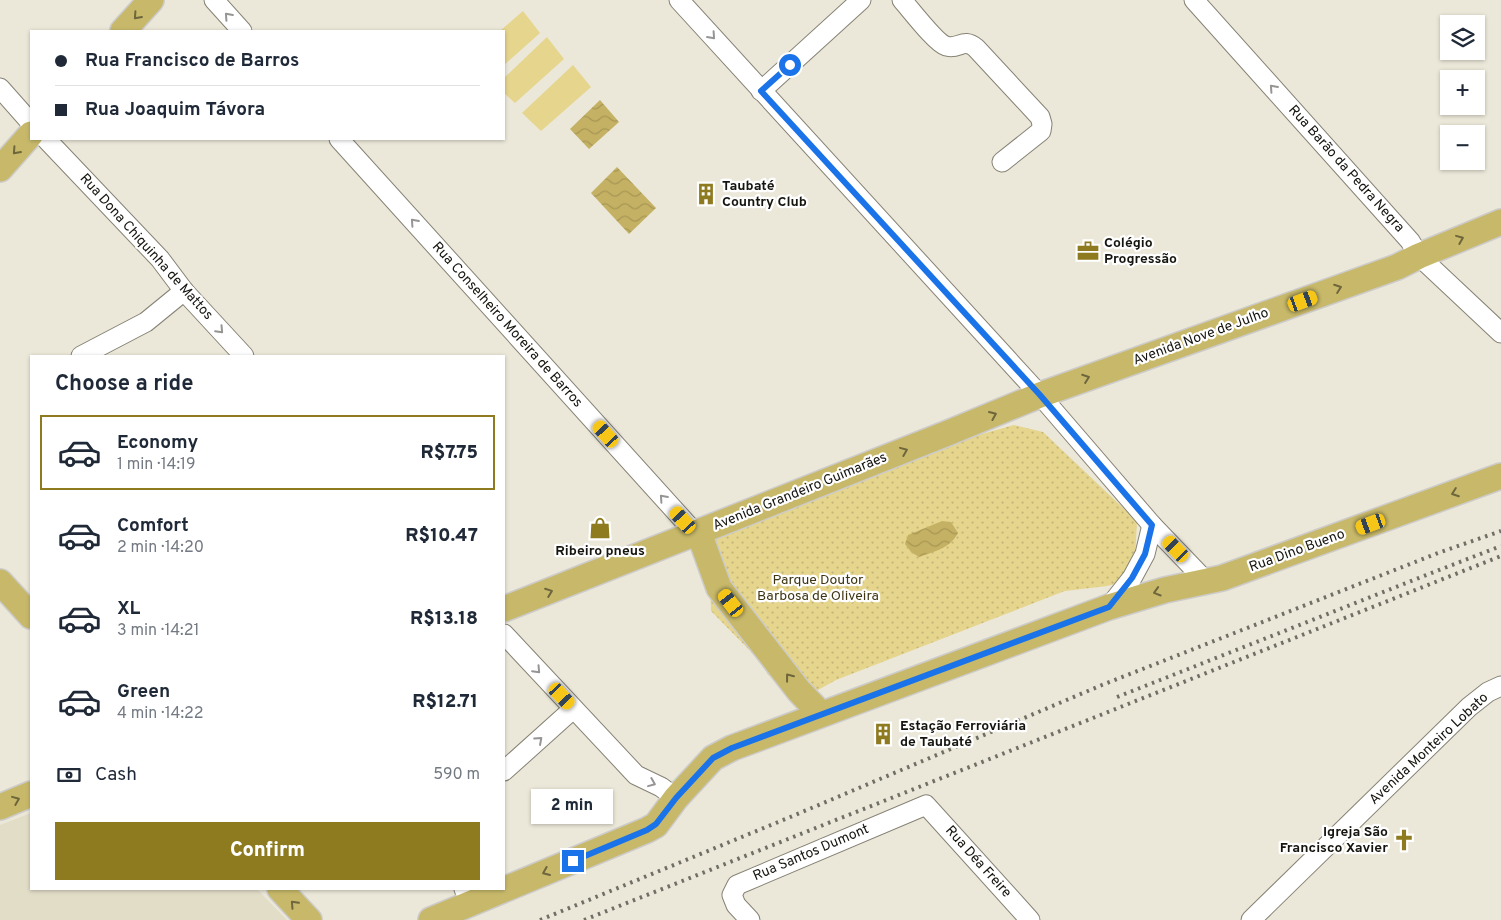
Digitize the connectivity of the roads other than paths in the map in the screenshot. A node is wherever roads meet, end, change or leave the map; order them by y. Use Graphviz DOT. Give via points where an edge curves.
graph roads {
  1 [pos="151,0"];
  2 [pos="214,0"];
  3 [pos="679,0"];
  4 [pos="861,0"];
  5 [pos="902,0"];
  6 [pos="1194,0"];
  7 [pos="124,30"];
  8 [pos="241,30"];
  9 [pos="0,88"];
  10 [pos="761,91"];
  11 [pos="30,122"];
  12 [pos="30,135"];
  13 [pos="47,140"];
  14 [pos="340,140"];
  15 [pos="1002,162"];
  16 [pos="0,169"];
  17 [pos="1501,222"];
  18 [pos="1419,256"];
  19 [pos="184,290"];
  20 [pos="1501,333"];
  21 [pos="83,355"];
  22 [pos="243,355"];
  23 [pos="1040,395"];
  24 [pos="1501,476"];
  25 [pos="1152,525"];
  26 [pos="696,534"];
  27 [pos="1202,577"];
  28 [pos="0,582"];
  29 [pos="1109,607"];
  30 [pos="29,609"];
  31 [pos="505,610"];
  32 [pos="505,635"];
  33 [pos="1496,694"];
  34 [pos="574,709"];
  35 [pos="821,714"];
  36 [pos="505,770"];
  37 [pos="30,794"];
  38 [pos="676,798"];
  39 [pos="926,804"];
  40 [pos="0,807"];
  41 [pos="505,882"];
  42 [pos="281,890"];
  43 [pos="483,890"];
  44 [pos="467,896"];
  45 [pos="309,920"];
  46 [pos="431,920"];
  47 [pos="750,920"];
  48 [pos="1030,920"];
  49 [pos="1251,920"];
  1 -- 7 [label="main road, one-way"];
  8 -- 2 [label="street, one-way"];
  3 -- 10 [label="street, one-way"];
  4 -- 10 [label="street"];
  5 -- 15 [label="street" via="940,44 951,47 965,43 976,48 1040,117 1041,131"];
  18 -- 6 [label="street, Rua Barão da Pedra Negra, one-way" via="1410,241"];
  9 -- 11 [label="street"];
  10 -- 23 [label="street"];
  12 -- 16 [label="main road, one-way"];
  13 -- 19 [label="street, Rua Dona Chiquinha de Mattos" via="160,259"];
  26 -- 14 [label="street, Rua Conselheiro Moreira de Barros, one-way"];
  18 -- 17 [label="main road, Avenida Nove de Julho, one-way"];
  18 -- 20 [label="street, Rua Barão da Pedra Negra"];
  23 -- 18 [label="main road, Avenida Nove de Julho, one-way" via="1397,267"];
  19 -- 21 [label="street" via="146,322"];
  19 -- 22 [label="street, Rua Dona Chiquinha de Mattos, one-way"];
  23 -- 25 [label="street"];
  26 -- 23 [label="main road, Avenida Grandeiro Guimarães, one-way"];
  24 -- 27 [label="main road, Rua Dino Bueno, one-way" via="1222,578"];
  25 -- 27 [label="street"];
  25 -- 29 [label="street" via="1145,554 1132,578"];
  31 -- 26 [label="main road, Avenida Grandeiro Guimarães, one-way"];
  35 -- 26 [label="main road, one-way" via="719,588 703,544"];
  27 -- 29 [label="main road, Rua Dino Bueno, one-way"];
  28 -- 30 [label="main road"];
  29 -- 35 [label="main road, Rua Dino Bueno"];
  32 -- 34 [label="street, one-way"];
  33 -- 49 [label="street, Avenida Monteiro Lobato" via="1469,707"];
  36 -- 34 [label="street, one-way"];
  34 -- 38 [label="street, one-way" via="636,776"];
  35 -- 38 [label="main road, Rua Dino Bueno" via="713,758"];
  40 -- 37 [label="main road, one-way"];
  38 -- 41 [label="main road, Rua Dino Bueno, one-way" via="656,824 647,830"];
  39 -- 47 [label="street, Rua Santos Dumont" via="737,885 732,895 736,905"];
  39 -- 48 [label="street, Rua Déa Freire"];
  45 -- 42 [label="main road, one-way"];
  43 -- 44 [label="main road, Rua Dino Bueno, one-way"];
  44 -- 46 [label="main road, Rua Dino Bueno"];
}
